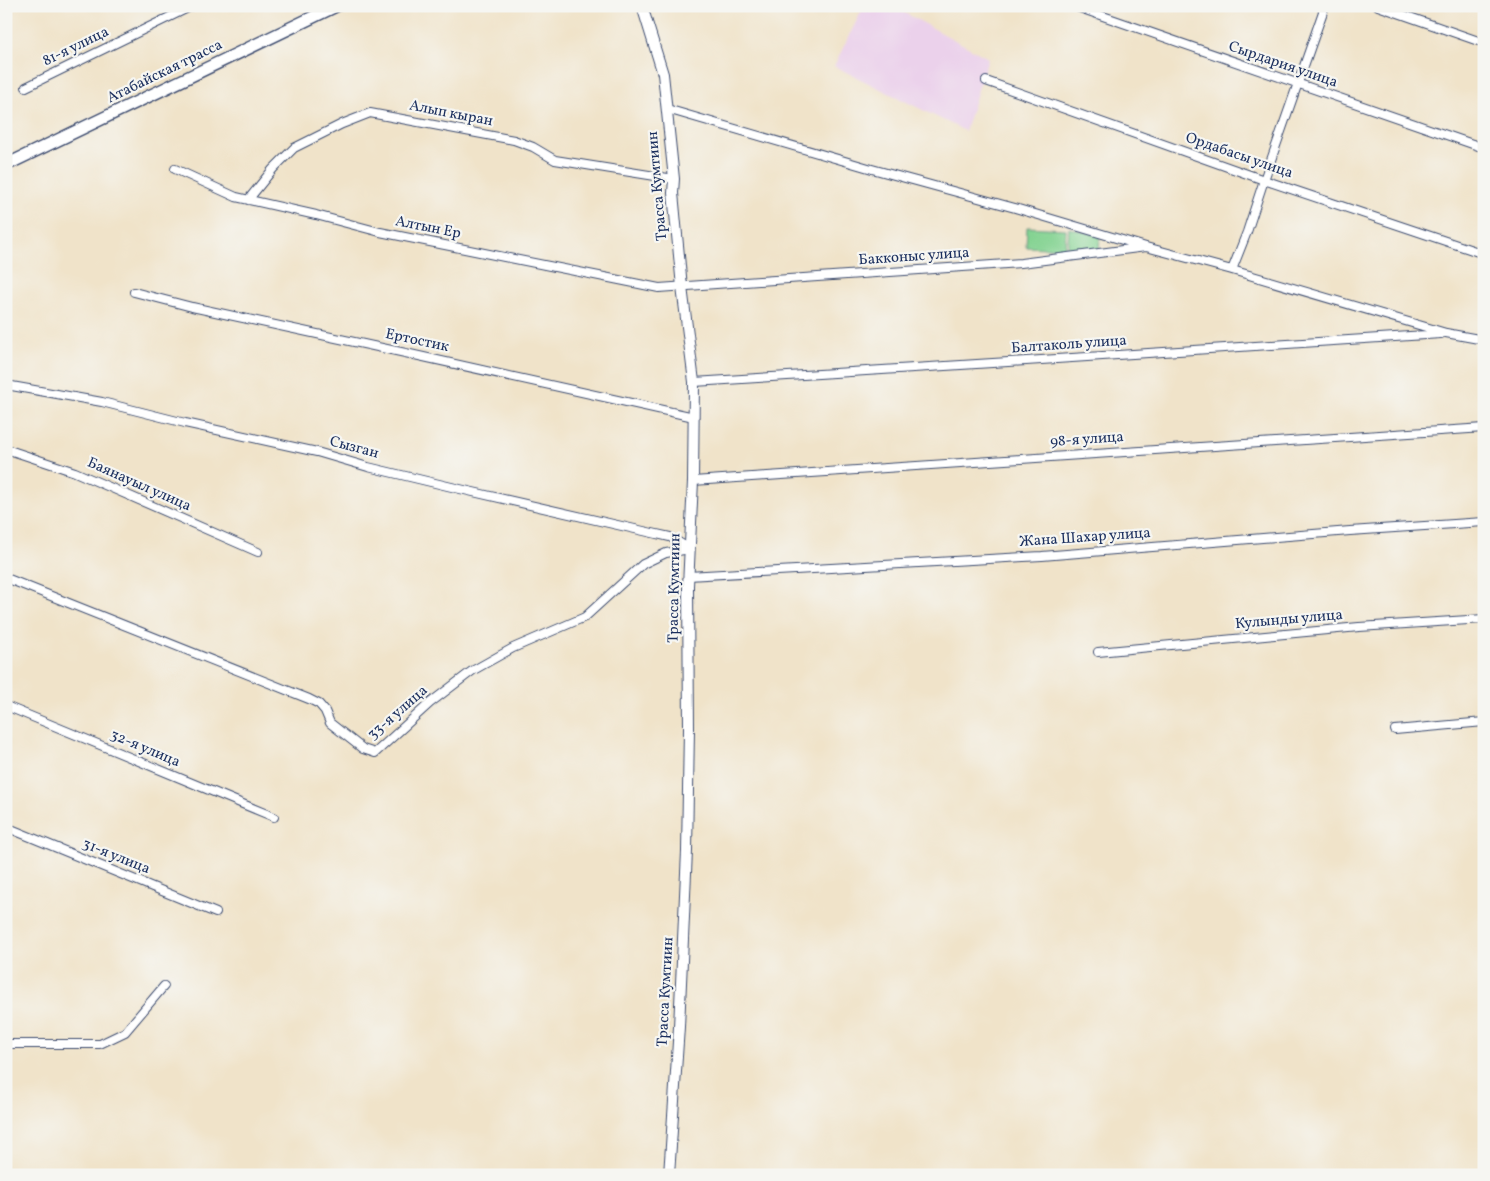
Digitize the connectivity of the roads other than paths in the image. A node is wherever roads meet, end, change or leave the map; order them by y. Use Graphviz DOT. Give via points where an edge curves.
graph roads {
  1 [pos="192,6"];
  2 [pos="336,6"];
  3 [pos="642,6"];
  4 [pos="1074,6"];
  5 [pos="1325,6"];
  6 [pos="1378,6"];
  7 [pos="1484,43"];
  8 [pos="986,81"];
  9 [pos="1297,84"];
  10 [pos="26,86"];
  11 [pos="667,109"];
  12 [pos="1484,148"];
  13 [pos="6,165"];
  14 [pos="175,169"];
  15 [pos="674,179"];
  16 [pos="1264,180"];
  17 [pos="248,200"];
  18 [pos="1146,247"];
  19 [pos="1484,254"];
  20 [pos="1232,270"];
  21 [pos="682,287"];
  22 [pos="134,292"];
  23 [pos="1446,333"];
  24 [pos="1484,340"];
  25 [pos="694,382"];
  26 [pos="6,385"];
  27 [pos="694,417"];
  28 [pos="1484,428"];
  29 [pos="6,449"];
  30 [pos="693,481"];
  31 [pos="1484,522"];
  32 [pos="690,550"];
  33 [pos="258,552"];
  34 [pos="688,576"];
  35 [pos="6,578"];
  36 [pos="1484,619"];
  37 [pos="1098,652"];
  38 [pos="6,706"];
  39 [pos="1484,722"];
  40 [pos="1395,730"];
  41 [pos="274,817"];
  42 [pos="6,827"];
  43 [pos="216,913"];
  44 [pos="164,986"];
  45 [pos="6,1044"];
  46 [pos="668,1175"];
  1 -- 10 [label="street, 81-я улица"];
  2 -- 13 [label="main road, Атабайская трасса"];
  3 -- 11 [label="street, Трасса Кумтиин" via="663,74"];
  4 -- 9 [label="street, Сырдария улица"];
  5 -- 9 [label="street"];
  6 -- 7 [label="street"];
  8 -- 16 [label="street, Ордабасы улица"];
  9 -- 12 [label="street, Сырдария улица"];
  9 -- 16 [label="street"];
  11 -- 15 [label="street, Трасса Кумтиин"];
  11 -- 18 [label="street"];
  14 -- 17 [label="street, Алтын Ер"];
  15 -- 17 [label="street, Алып кыран" via="555,160 514,140 370,113 294,148"];
  15 -- 21 [label="street, Трасса Кумтиин"];
  16 -- 19 [label="street, Ордабасы улица"];
  16 -- 20 [label="street"];
  17 -- 21 [label="street, Алтын Ер" via="380,232 659,288"];
  18 -- 20 [label="street"];
  18 -- 21 [label="street, Бакконыс улица" via="1021,263"];
  20 -- 23 [label="street"];
  21 -- 25 [label="street, Трасса Кумтиин"];
  22 -- 27 [label="street, Ертостик"];
  23 -- 24 [label="street"];
  23 -- 25 [label="street, Балтаколь улица"];
  25 -- 27 [label="street, Трасса Кумтиин"];
  26 -- 32 [label="street, Сызган" via="102,402 670,537"];
  27 -- 30 [label="street, Трасса Кумтиин"];
  28 -- 30 [label="street, 98-я улица"];
  29 -- 33 [label="street, Баянауыл улица" via="75,472"];
  30 -- 32 [label="street, Трасса Кумтиин"];
  31 -- 34 [label="street, Жана Шахар улица" via="1042,556"];
  32 -- 34 [label="street, Трасса Кумтиин"];
  32 -- 35 [label="street, 33-я улица" via="666,553 643,564 585,616 513,648 472,671 430,703 375,753 363,749 330,723 319,704 309,699"];
  34 -- 46 [label="street, Трасса Кумтиин" via="687,851 680,1027"];
  36 -- 37 [label="street, Кулынды улица" via="1359,627"];
  38 -- 41 [label="street, 32-я улица"];
  39 -- 40 [label="street"];
  42 -- 43 [label="street, 31-я улица"];
  44 -- 45 [label="street" via="125,1032 100,1044"];
}
